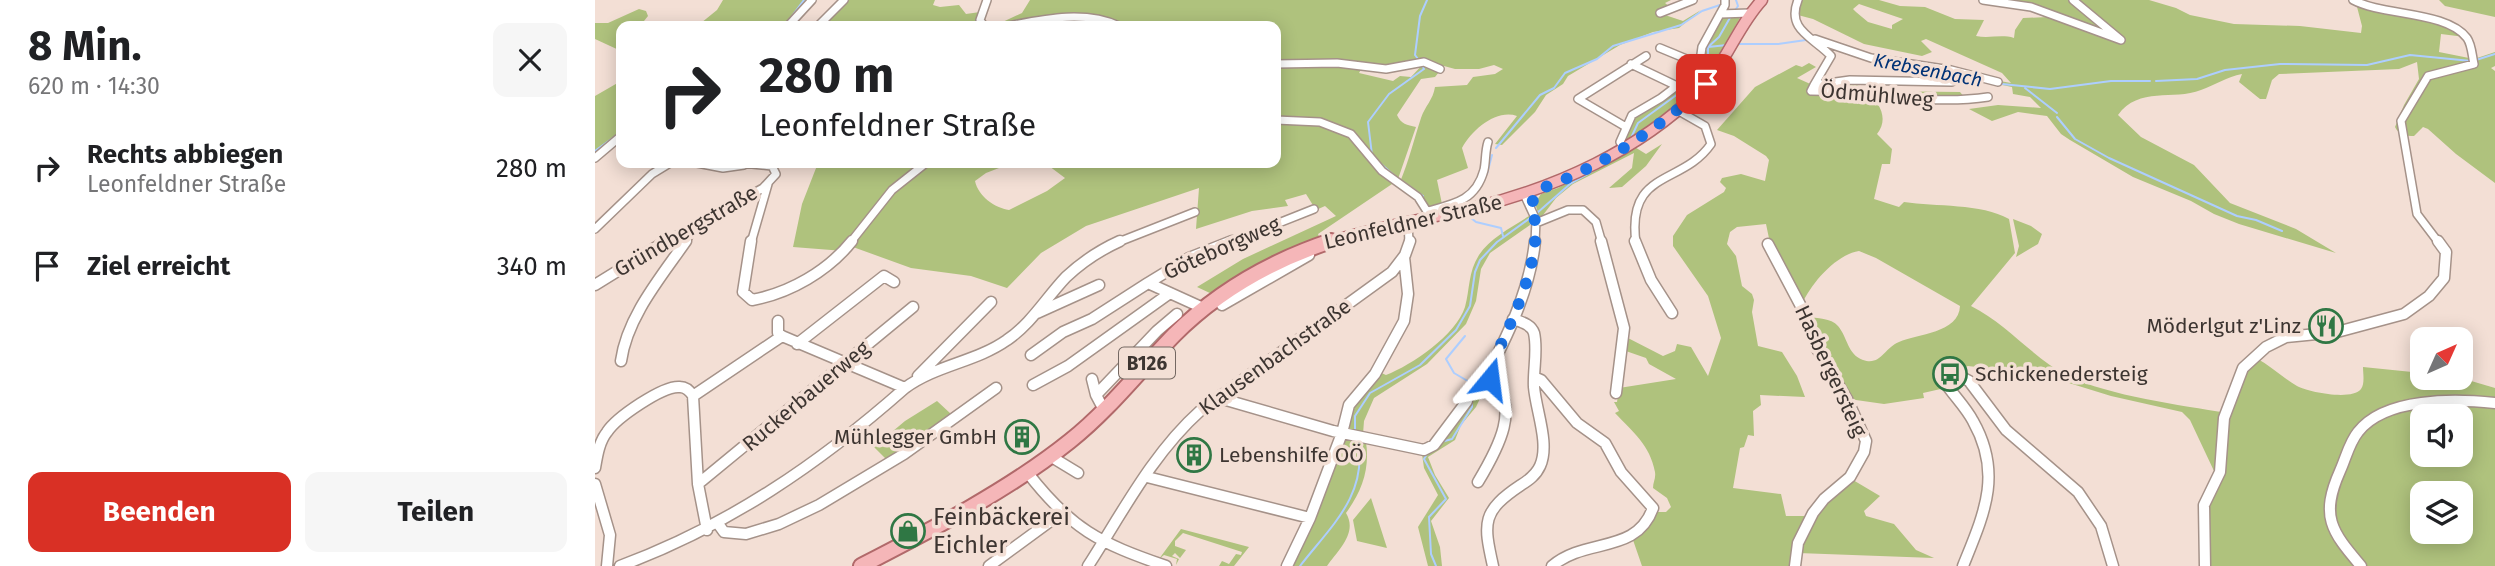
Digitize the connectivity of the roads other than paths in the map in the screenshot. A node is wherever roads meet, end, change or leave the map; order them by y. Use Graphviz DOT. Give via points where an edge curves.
graph roads {
  1 [pos="812,0"];
  2 [pos="844,0"];
  3 [pos="987,0"];
  4 [pos="1693,0"];
  5 [pos="1762,0"];
  6 [pos="1798,0"];
  7 [pos="1983,0"];
  8 [pos="2073,0"];
  9 [pos="2353,0"];
  10 [pos="1726,5"];
  11 [pos="1660,13"];
  12 [pos="1750,13"];
  13 [pos="793,21"];
  14 [pos="823,21"];
  15 [pos="980,21"];
  16 [pos="1052,21"];
  17 [pos="1109,21"];
  18 [pos="1815,40"];
  19 [pos="1660,48"];
  20 [pos="1646,56"];
  21 [pos="1281,64"];
  22 [pos="1631,64"];
  23 [pos="1701,65"];
  24 [pos="1440,69"];
  25 [pos="1952,82"];
  26 [pos="1999,82"];
  27 [pos="1814,85"];
  28 [pos="1677,86"];
  29 [pos="1988,97"];
  30 [pos="1677,110"];
  31 [pos="1281,120"];
  32 [pos="1626,127"];
  33 [pos="616,140"];
  34 [pos="1488,142"];
  35 [pos="1628,144"];
  36 [pos="595,158"];
  37 [pos="662,168"];
  38 [pos="774,168"];
  39 [pos="920,168"];
  40 [pos="1479,180"];
  41 [pos="768,184"];
  42 [pos="1467,200"];
  43 [pos="1529,202"];
  44 [pos="1314,209"];
  45 [pos="1195,212"];
  46 [pos="1429,213"];
  47 [pos="1408,221"];
  48 [pos="1536,222"];
  49 [pos="595,229"];
  50 [pos="689,229"];
  51 [pos="1768,244"];
  52 [pos="1313,253"];
  53 [pos="1404,257"];
  54 [pos="844,258"];
  55 [pos="1387,276"];
  56 [pos="1406,279"];
  57 [pos="894,282"];
  58 [pos="1148,283"];
  59 [pos="1247,284"];
  60 [pos="595,285"];
  61 [pos="1099,285"];
  62 [pos="1170,293"];
  63 [pos="991,302"];
  64 [pos="1223,305"];
  65 [pos="913,307"];
  66 [pos="1203,308"];
  67 [pos="1035,313"];
  68 [pos="1672,313"];
  69 [pos="1177,314"];
  70 [pos="1513,319"];
  71 [pos="778,321"];
  72 [pos="782,337"];
  73 [pos="797,344"];
  74 [pos="1031,355"];
  75 [pos="621,361"];
  76 [pos="844,364"];
  77 [pos="918,376"];
  78 [pos="1534,377"];
  79 [pos="1092,379"];
  80 [pos="1033,385"];
  81 [pos="905,388"];
  82 [pos="996,388"];
  83 [pos="1616,393"];
  84 [pos="1096,395"];
  85 [pos="1221,395"];
  86 [pos="693,396"];
  87 [pos="1467,401"];
  88 [pos="2495,403"];
  89 [pos="1104,410"];
  90 [pos="1347,434"];
  91 [pos="1050,456"];
  92 [pos="595,468"];
  93 [pos="1027,472"];
  94 [pos="1078,473"];
  95 [pos="1147,477"];
  96 [pos="1478,482"];
  97 [pos="595,484"];
  98 [pos="698,484"];
  99 [pos="1060,514"];
  100 [pos="1310,518"];
  101 [pos="719,524"];
  102 [pos="708,530"];
  103 [pos="1103,544"];
  104 [pos="607,566"];
  105 [pos="620,566"];
  106 [pos="861,566"];
  107 [pos="989,566"];
  108 [pos="1088,566"];
  109 [pos="1166,566"];
  110 [pos="1287,566"];
  111 [pos="1493,566"];
  112 [pos="1552,566"];
  113 [pos="1794,566"];
  114 [pos="1963,566"];
  115 [pos="2113,566"];
  116 [pos="2205,566"];
  117 [pos="2361,566"];
  1 -- 13 [label="street"];
  2 -- 14 [label="street"];
  3 -- 15 [label="street"];
  4 -- 11 [label="street"];
  5 -- 12 [label="main road, Leonfeldner Straße / B126"];
  6 -- 18 [label="street, Ödmühlweg" via="1794,24"];
  7 -- 8 [label="street" via="2024,5 2121,40"];
  9 -- 116 [label="street" via="2374,10 2435,20 2466,38 2472,66 2428,76 2401,121 2418,217 2446,253 2444,278 2430,296 2404,314 2326,334 2294,334 2266,347 2243,368 2224,418 2220,472 2204,505"];
  10 -- 12 [label="street"];
  10 -- 23 [label="street" via="1702,47"];
  12 -- 30 [label="main road, Leonfeldner Straße / B126" via="1713,76"];
  16 -- 17 [label="street"];
  18 -- 26 [label="street, Ödmühlweg" via="1871,58"];
  18 -- 27 [label="street, Ödmühlweg" via="1831,58"];
  19 -- 23 [label="street"];
  20 -- 22 [label="street"];
  21 -- 24 [label="street" via="1337,62 1386,69 1420,62"];
  22 -- 28 [label="street"];
  22 -- 32 [label="street" via="1578,99"];
  23 -- 28 [label="street"];
  25 -- 27 [label="street, Ödmühlweg" via="1850,80"];
  27 -- 29 [label="street, Ödmühlweg" via="1811,91 1953,102"];
  28 -- 32 [label="street" via="1632,115"];
  30 -- 35 [label="main road, Leonfeldner Straße / B126"];
  30 -- 68 [label="street" via="1706,126 1711,144 1699,158 1652,186 1637,209 1633,227 1644,267"];
  31 -- 46 [label="street" via="1313,121 1345,132 1376,166 1421,198"];
  32 -- 35 [label="street" via="1621,142"];
  33 -- 36 [label="street"];
  34 -- 40 [label="street"];
  35 -- 43 [label="main road, Leonfeldner Straße / B126" via="1540,189"];
  37 -- 49 [label="street"];
  38 -- 41 [label="street, Gründbergstraße" via="776,174"];
  39 -- 54 [label="street" via="892,190"];
  40 -- 42 [label="street" via="1476,193"];
  41 -- 50 [label="street, Gründbergstraße"];
  41 -- 54 [label="street" via="752,235 744,295 755,300 772,296"];
  42 -- 46 [label="street"];
  43 -- 46 [label="main road, Leonfeldner Straße / B126"];
  43 -- 48 [label="street"];
  44 -- 58 [label="street, Göteborgweg" via="1194,256"];
  45 -- 67 [label="street" via="1126,237 1094,255 1069,274"];
  46 -- 47 [label="main road, Leonfeldner Straße / B126"];
  47 -- 53 [label="street" via="1411,234"];
  47 -- 59 [label="main road, Leonfeldner Straße / B126" via="1318,244 1277,261"];
  48 -- 70 [label="street" via="1533,250"];
  48 -- 83 [label="street" via="1572,208 1587,211 1596,222 1623,328"];
  50 -- 60 [label="street, Gründbergstraße"];
  50 -- 75 [label="street" via="627,337"];
  51 -- 113 [label="street, Hasbergersteig" via="1866,441 1850,477 1814,512 1798,543"];
  52 -- 59 [label="street, Leonfeldner Straße"];
  53 -- 55 [label="street, Klausenbachstraße"];
  53 -- 56 [label="street"];
  55 -- 56 [label="street"];
  55 -- 85 [label="street, Klausenbachstraße"];
  56 -- 90 [label="street" via="1408,303 1399,332 1373,378 1352,398"];
  57 -- 73 [label="street" via="884,276"];
  58 -- 62 [label="street, Göteborgweg"];
  58 -- 74 [label="street"];
  59 -- 64 [label="street, Leonfeldner Straße"];
  59 -- 66 [label="main road, Leonfeldner Straße / B126"];
  61 -- 67 [label="street"];
  62 -- 66 [label="street, Göteborgweg"];
  62 -- 80 [label="street" via="1068,366"];
  63 -- 77 [label="street"];
  65 -- 76 [label="street, Ruckerbauerweg"];
  66 -- 89 [label="main road, Leonfeldner Straße / B126"];
  67 -- 77 [label="street" via="1003,344"];
  69 -- 84 [label="street"];
  70 -- 78 [label="street" via="1529,325 1534,333"];
  70 -- 96 [label="street" via="1484,380 1494,381 1501,389 1504,424"];
  71 -- 72 [label="street"];
  72 -- 73 [label="street"];
  72 -- 86 [label="street"];
  73 -- 76 [label="street"];
  76 -- 81 [label="street"];
  76 -- 98 [label="street, Ruckerbauerweg"];
  77 -- 81 [label="street"];
  78 -- 111 [label="street" via="1543,462 1491,510 1485,535"];
  78 -- 112 [label="street" via="1577,423 1605,443 1621,472 1653,508 1648,521 1630,537 1568,552"];
  79 -- 84 [label="street"];
  81 -- 101 [label="street" via="795,475"];
  82 -- 101 [label="street" via="890,464 772,527 739,537 724,532"];
  84 -- 89 [label="street"];
  85 -- 90 [label="street"];
  85 -- 95 [label="street, Klausenbachstraße" via="1180,429"];
  86 -- 92 [label="street" via="676,386 620,420 605,434"];
  86 -- 98 [label="street"];
  87 -- 90 [label="street" via="1428,449"];
  88 -- 117 [label="street" via="2458,401 2397,408 2360,428 2328,504 2332,529"];
  89 -- 91 [label="main road, Leonfeldner Straße / B126"];
  90 -- 100 [label="street"];
  91 -- 93 [label="main road, Leonfeldner Straße / B126"];
  91 -- 94 [label="street"];
  93 -- 99 [label="street"];
  93 -- 106 [label="main road, Leonfeldner Straße / B126"];
  95 -- 100 [label="street"];
  95 -- 103 [label="street, Klausenbachstraße"];
  97 -- 104 [label="street" via="609,528"];
  98 -- 102 [label="street"];
  99 -- 103 [label="street"];
  99 -- 107 [label="street"];
  100 -- 110 [label="street"];
  101 -- 102 [label="street"];
  102 -- 105 [label="street"];
  103 -- 108 [label="street, Klausenbachstraße"];
  103 -- 109 [label="street"];
  114 -- 115 [label="street" via="1987,509 1991,477 1978,430 1944,381 1954,373 1969,381 2006,430 2078,492 2101,526"];
}
